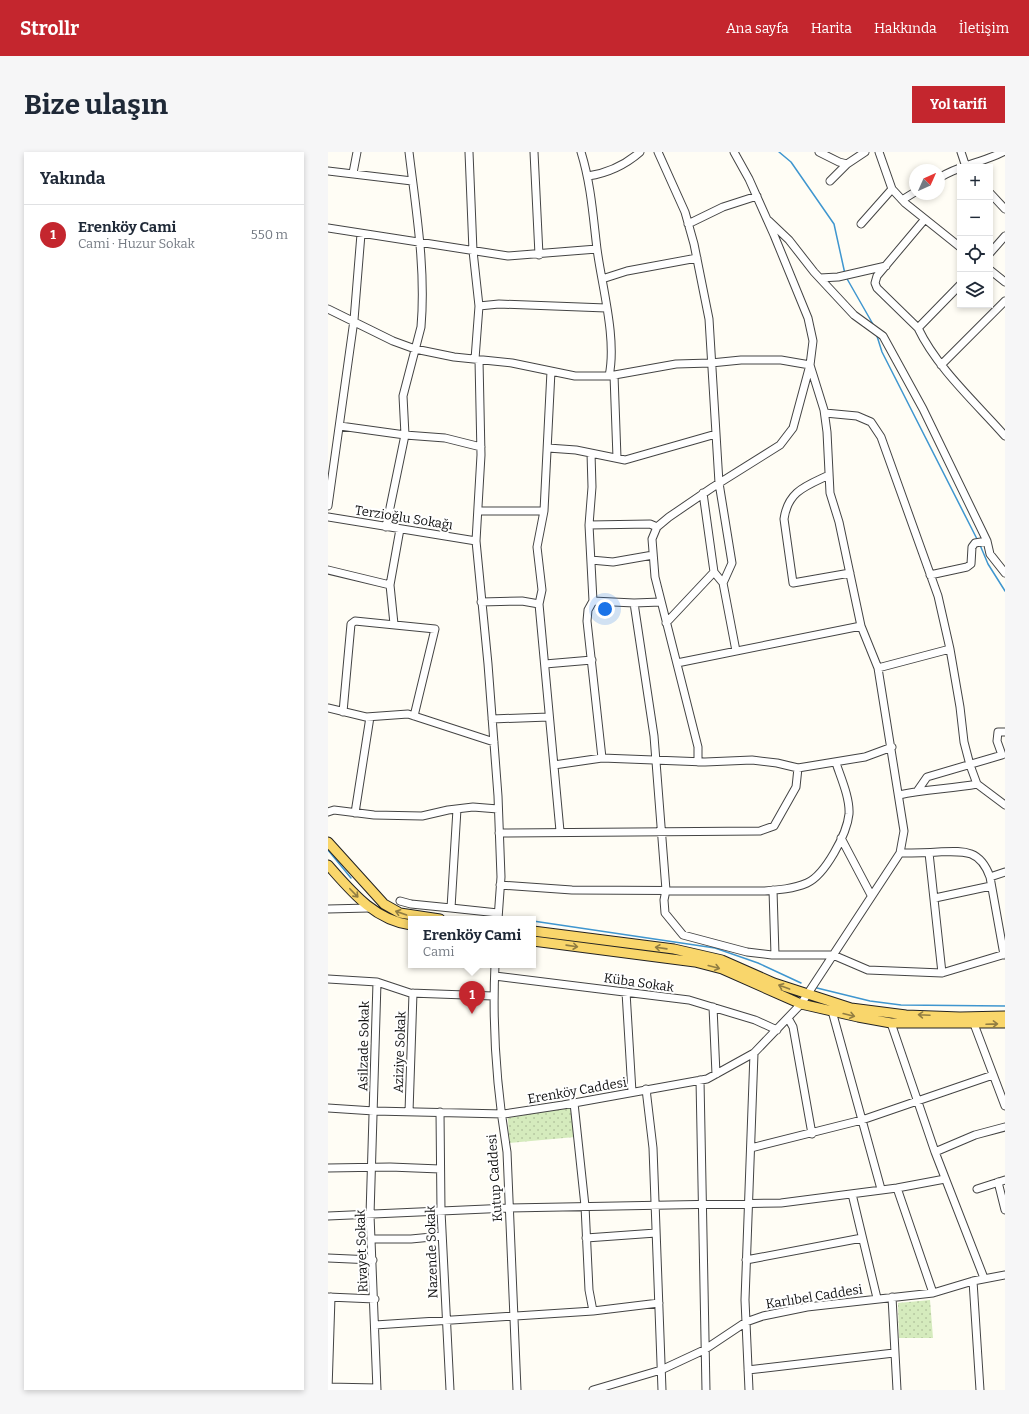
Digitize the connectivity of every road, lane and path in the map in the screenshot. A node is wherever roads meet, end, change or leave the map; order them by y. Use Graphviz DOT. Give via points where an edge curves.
graph roads {
  1 [pos="357,152"];
  2 [pos="409,152"];
  3 [pos="469,152"];
  4 [pos="534,152"];
  5 [pos="581,152"];
  6 [pos="640,152"];
  7 [pos="658,152"];
  8 [pos="734,152"];
  9 [pos="819,152"];
  10 [pos="865,152"];
  11 [pos="879,152"];
  12 [pos="961,152"];
  13 [pos="1003,152"];
  14 [pos="847,164"];
  15 [pos="964,164"];
  16 [pos="976,164"];
  17 [pos="957,168"];
  18 [pos="328,170"];
  19 [pos="354,173"];
  20 [pos="945,174"];
  21 [pos="588,176"];
  22 [pos="412,181"];
  23 [pos="830,181"];
  24 [pos="892,189"];
  25 [pos="993,195"];
  26 [pos="757,196"];
  27 [pos="909,196"];
  28 [pos="902,200"];
  29 [pos="1005,209"];
  30 [pos="767,219"];
  31 [pos="925,219"];
  32 [pos="688,224"];
  33 [pos="861,224"];
  34 [pos="328,228"];
  35 [pos="361,234"];
  36 [pos="1005,236"];
  37 [pos="419,241"];
  38 [pos="957,245"];
  39 [pos="597,249"];
  40 [pos="993,250"];
  41 [pos="473,251"];
  42 [pos="539,255"];
  43 [pos="697,258"];
  44 [pos="886,266"];
  45 [pos="992,272"];
  46 [pos="820,278"];
  47 [pos="602,279"];
  48 [pos="1005,282"];
  49 [pos="957,288"];
  50 [pos="1005,301"];
  51 [pos="478,306"];
  52 [pos="606,308"];
  53 [pos="328,309"];
  54 [pos="354,320"];
  55 [pos="918,328"];
  56 [pos="415,349"];
  57 [pos="477,360"];
  58 [pos="711,363"];
  59 [pos="941,364"];
  60 [pos="810,365"];
  61 [pos="551,371"];
  62 [pos="611,376"];
  63 [pos="825,413"];
  64 [pos="340,426"];
  65 [pos="716,434"];
  66 [pos="405,435"];
  67 [pos="1005,436"];
  68 [pos="481,447"];
  69 [pos="548,448"];
  70 [pos="590,453"];
  71 [pos="617,458"];
  72 [pos="330,475"];
  73 [pos="829,475"];
  74 [pos="719,483"];
  75 [pos="703,493"];
  76 [pos="328,506"];
  77 [pos="478,511"];
  78 [pos="544,511"];
  79 [pos="328,517"];
  80 [pos="589,525"];
  81 [pos="386,527"];
  82 [pos="657,527"];
  83 [pos="400,529"];
  84 [pos="476,541"];
  85 [pos="981,542"];
  86 [pos="652,555"];
  87 [pos="591,560"];
  88 [pos="328,570"];
  89 [pos="714,572"];
  90 [pos="850,572"];
  91 [pos="1005,573"];
  92 [pos="930,575"];
  93 [pos="723,583"];
  94 [pos="390,585"];
  95 [pos="593,601"];
  96 [pos="481,602"];
  97 [pos="661,602"];
  98 [pos="634,603"];
  99 [pos="539,604"];
  100 [pos="666,623"];
  101 [pos="394,624"];
  102 [pos="861,626"];
  103 [pos="950,649"];
  104 [pos="736,651"];
  105 [pos="592,660"];
  106 [pos="676,663"];
  107 [pos="545,664"];
  108 [pos="878,668"];
  109 [pos="328,708"];
  110 [pos="343,712"];
  111 [pos="414,716"];
  112 [pos="370,717"];
  113 [pos="549,717"];
  114 [pos="492,719"];
  115 [pos="1005,732"];
  116 [pos="494,742"];
  117 [pos="892,747"];
  118 [pos="602,758"];
  119 [pos="656,760"];
  120 [pos="698,762"];
  121 [pos="836,763"];
  122 [pos="554,765"];
  123 [pos="970,765"];
  124 [pos="798,768"];
  125 [pos="977,784"];
  126 [pos="918,790"];
  127 [pos="899,795"];
  128 [pos="1005,805"];
  129 [pos="457,809"];
  130 [pos="498,809"];
  131 [pos="328,812"];
  132 [pos="355,813"];
  133 [pos="560,831"];
  134 [pos="660,831"];
  135 [pos="499,832"];
  136 [pos="841,838"];
  137 [pos="328,842"];
  138 [pos="929,852"];
  139 [pos="900,853"];
  140 [pos="328,864"];
  141 [pos="1005,872"];
  142 [pos="990,877"];
  143 [pos="500,885"];
  144 [pos="991,886"];
  145 [pos="666,890"];
  146 [pos="773,890"];
  147 [pos="871,895"];
  148 [pos="934,898"];
  149 [pos="400,900"];
  150 [pos="369,908"];
  151 [pos="451,908"];
  152 [pos="328,909"];
  153 [pos="420,916"];
  154 [pos="498,916"];
  155 [pos="408,925"];
  156 [pos="536,930"];
  157 [pos="536,941"];
  158 [pos="1004,954"];
  159 [pos="775,955"];
  160 [pos="833,955"];
  161 [pos="495,968"];
  162 [pos="942,973"];
  163 [pos="495,976"];
  164 [pos="328,979"];
  165 [pos="377,982"];
  166 [pos="626,992"];
  167 [pos="413,993"];
  168 [pos="806,995"];
  169 [pos="493,996"];
  170 [pos="801,1004"];
  171 [pos="713,1006"];
  172 [pos="832,1011"];
  173 [pos="1005,1016"];
  174 [pos="788,1018"];
  175 [pos="891,1023"];
  176 [pos="1005,1023"];
  177 [pos="974,1024"];
  178 [pos="777,1030"];
  179 [pos="754,1054"];
  180 [pos="716,1074"];
  181 [pos="993,1075"];
  182 [pos="700,1080"];
  183 [pos="646,1089"];
  184 [pos="632,1092"];
  185 [pos="918,1101"];
  186 [pos="574,1103"];
  187 [pos="1005,1105"];
  188 [pos="328,1108"];
  189 [pos="374,1111"];
  190 [pos="409,1112"];
  191 [pos="440,1112"];
  192 [pos="500,1114"];
  193 [pos="862,1120"];
  194 [pos="1005,1127"];
  195 [pos="812,1134"];
  196 [pos="751,1148"];
  197 [pos="935,1152"];
  198 [pos="328,1168"];
  199 [pos="372,1168"];
  200 [pos="440,1168"];
  201 [pos="945,1179"];
  202 [pos="1002,1181"];
  203 [pos="897,1188"];
  204 [pos="881,1189"];
  205 [pos="977,1189"];
  206 [pos="852,1194"];
  207 [pos="655,1204"];
  208 [pos="701,1205"];
  209 [pos="748,1205"];
  210 [pos="585,1206"];
  211 [pos="509,1208"];
  212 [pos="1005,1210"];
  213 [pos="441,1211"];
  214 [pos="370,1215"];
  215 [pos="328,1216"];
  216 [pos="656,1233"];
  217 [pos="442,1236"];
  218 [pos="586,1238"];
  219 [pos="862,1238"];
  220 [pos="372,1239"];
  221 [pos="328,1258"];
  222 [pos="373,1260"];
  223 [pos="746,1260"];
  224 [pos="1005,1275"];
  225 [pos="984,1278"];
  226 [pos="973,1281"];
  227 [pos="933,1294"];
  228 [pos="329,1297"];
  229 [pos="892,1297"];
  230 [pos="877,1298"];
  231 [pos="374,1299"];
  232 [pos="659,1303"];
  233 [pos="593,1311"];
  234 [pos="515,1315"];
  235 [pos="445,1321"];
  236 [pos="746,1322"];
  237 [pos="375,1325"];
  238 [pos="704,1350"];
  239 [pos="894,1353"];
  240 [pos="661,1370"];
  241 [pos="748,1370"];
  242 [pos="328,1388"];
  243 [pos="377,1389"];
  244 [pos="450,1390"];
  245 [pos="517,1390"];
  246 [pos="593,1390"];
  247 [pos="662,1390"];
  248 [pos="706,1390"];
  249 [pos="749,1390"];
  250 [pos="897,1390"];
  251 [pos="980,1390"];
  1 -- 19 [label="street"];
  2 -- 22 [label="street"];
  3 -- 41 [label="street"];
  4 -- 42 [label="street"];
  5 -- 21 [label="street"];
  6 -- 21 [label="street" via="603,174"];
  7 -- 32 [label="street"];
  8 -- 26 [label="street"];
  9 -- 14 [label="street"];
  10 -- 14 [label="street"];
  11 -- 24 [label="street"];
  12 -- 15 [label="street"];
  13 -- 16 [label="street"];
  14 -- 23 [label="street"];
  17 -- 20 [label="street"];
  18 -- 19 [label="street"];
  19 -- 22 [label="street"];
  21 -- 39 [label="street"];
  22 -- 37 [label="street"];
  24 -- 28 [label="street"];
  24 -- 33 [label="street"];
  25 -- 29 [label="street"];
  26 -- 30 [label="street"];
  26 -- 32 [label="street" via="723,207"];
  27 -- 28 [label="street"];
  28 -- 31 [label="street"];
  30 -- 46 [label="street" via="789,240"];
  30 -- 60 [label="street" via="808,318 813,341"];
  31 -- 38 [label="street"];
  31 -- 44 [label="street"];
  32 -- 43 [label="street"];
  34 -- 35 [label="street"];
  35 -- 37 [label="street"];
  35 -- 54 [label="street"];
  36 -- 40 [label="street"];
  37 -- 41 [label="street"];
  37 -- 56 [label="street" via="422,316"];
  39 -- 42 [label="street"];
  39 -- 47 [label="street"];
  41 -- 42 [label="street" via="508,256"];
  41 -- 51 [label="street"];
  43 -- 47 [label="street"];
  43 -- 58 [label="street" via="709,319"];
  44 -- 46 [label="street" via="838,277"];
  44 -- 55 [label="street" via="877,276 877,288"];
  45 -- 48 [label="street"];
  46 -- 85 [label="street" via="854,315 883,336 923,409"];
  47 -- 52 [label="street"];
  49 -- 55 [label="street"];
  50 -- 59 [label="street"];
  51 -- 52 [label="street" via="499,304"];
  51 -- 57 [label="street"];
  52 -- 62 [label="street" via="612,360"];
  53 -- 54 [label="street"];
  54 -- 56 [label="street" via="393,341"];
  54 -- 64 [label="street"];
  55 -- 59 [label="street" via="926,345"];
  56 -- 57 [label="street"];
  56 -- 66 [label="street" via="403,396"];
  57 -- 61 [label="street" via="512,363"];
  57 -- 68 [label="street"];
  58 -- 60 [label="street" via="781,360"];
  58 -- 62 [label="street" via="676,364"];
  58 -- 65 [label="street"];
  59 -- 67 [label="street"];
  60 -- 63 [label="street"];
  60 -- 74 [label="street" via="793,428 780,444"];
  61 -- 62 [label="street" via="575,376"];
  61 -- 69 [label="street"];
  62 -- 71 [label="street"];
  63 -- 73 [label="street"];
  63 -- 92 [label="street" via="857,416 871,422 877,432"];
  64 -- 66 [label="street"];
  64 -- 72 [label="street"];
  65 -- 71 [label="street" via="625,460"];
  65 -- 74 [label="street"];
  66 -- 68 [label="street" via="445,438"];
  66 -- 81 [label="street"];
  68 -- 77 [label="street"];
  69 -- 70 [label="street"];
  69 -- 78 [label="street"];
  70 -- 71 [label="street"];
  70 -- 80 [label="street" via="592,488"];
  72 -- 76 [label="street"];
  73 -- 90 [label="street" via="830,493"];
  73 -- 90 [label="street" via="802,488 791,498 785,509 784,519 793,582"];
  74 -- 75 [label="street"];
  74 -- 93 [label="street" via="732,563"];
  75 -- 82 [label="street"];
  75 -- 89 [label="street"];
  77 -- 78 [label="street"];
  77 -- 84 [label="street"];
  78 -- 99 [label="street" via="536,547 542,590"];
  79 -- 81 [label="street, Terzioğlu Sokağı"];
  80 -- 82 [label="street" via="650,524"];
  80 -- 87 [label="street"];
  81 -- 83 [label="street, Terzioğlu Sokağı"];
  82 -- 86 [label="street" via="652,539"];
  83 -- 84 [label="street, Terzioğlu Sokağı"];
  83 -- 94 [label="street"];
  84 -- 96 [label="street"];
  85 -- 91 [label="street"];
  85 -- 92 [label="street" via="972,547 969,566"];
  86 -- 87 [label="street" via="613,562"];
  86 -- 97 [label="street"];
  87 -- 95 [label="street"];
  88 -- 94 [label="street"];
  89 -- 93 [label="street"];
  89 -- 100 [label="street"];
  90 -- 102 [label="street"];
  92 -- 103 [label="street" via="938,596"];
  93 -- 104 [label="street"];
  94 -- 101 [label="street"];
  95 -- 98 [label="street"];
  95 -- 105 [label="street" via="588,610 587,621"];
  96 -- 99 [label="street" via="522,601"];
  96 -- 114 [label="street"];
  97 -- 98 [label="street"];
  97 -- 100 [label="street"];
  98 -- 119 [label="street"];
  99 -- 107 [label="street"];
  100 -- 106 [label="street"];
  101 -- 110 [label="street" via="355,621 351,624"];
  101 -- 111 [label="street" via="435,629"];
  102 -- 104 [label="street"];
  102 -- 108 [label="street"];
  103 -- 108 [label="street"];
  103 -- 123 [label="street" via="964,742"];
  104 -- 106 [label="street"];
  105 -- 107 [label="street"];
  105 -- 118 [label="street"];
  106 -- 120 [label="street" via="698,747"];
  107 -- 113 [label="street"];
  108 -- 117 [label="street"];
  109 -- 110 [label="street"];
  110 -- 112 [label="street"];
  111 -- 112 [label="street" via="396,714"];
  111 -- 116 [label="street"];
  112 -- 132 [label="street"];
  113 -- 114 [label="street"];
  113 -- 122 [label="street"];
  114 -- 116 [label="street"];
  115 -- 123 [label="street" via="998,732 997,741 1002,755"];
  116 -- 130 [label="street"];
  117 -- 121 [label="street" via="865,757"];
  117 -- 127 [label="street"];
  118 -- 119 [label="street"];
  118 -- 122 [label="street"];
  119 -- 120 [label="street"];
  119 -- 134 [label="street"];
  120 -- 124 [label="street" via="752,760"];
  121 -- 124 [label="street"];
  121 -- 136 [label="street" via="849,813"];
  122 -- 133 [label="street"];
  123 -- 125 [label="street"];
  123 -- 126 [label="street" via="927,777"];
  124 -- 134 [label="street" via="796,787 774,826 760,831"];
  125 -- 126 [label="street" via="948,789"];
  125 -- 128 [label="street"];
  126 -- 127 [label="street"];
  127 -- 139 [label="street" via="904,831"];
  129 -- 130 [label="street"];
  129 -- 132 [label="street" via="422,816"];
  129 -- 151 [label="street"];
  130 -- 135 [label="street"];
  131 -- 132 [label="street" via="334,810"];
  133 -- 134 [label="street"];
  133 -- 135 [label="street"];
  134 -- 145 [label="street"];
  135 -- 143 [label="street"];
  136 -- 146 [label="street" via="822,871 808,883"];
  136 -- 147 [label="street"];
  153 -- 137 [label="main road, one-way" via="400,913 384,904"];
  138 -- 139 [label="street"];
  138 -- 142 [label="street" via="970,853 986,866"];
  138 -- 148 [label="street"];
  139 -- 147 [label="street, Erenköy Caddesi"];
  140 -- 150 [label="main road, one-way"];
  141 -- 142 [label="street"];
  142 -- 144 [label="street"];
  143 -- 145 [label="street" via="572,890"];
  143 -- 154 [label="street"];
  144 -- 148 [label="street"];
  144 -- 158 [label="street"];
  145 -- 146 [label="street"];
  145 -- 159 [label="street" via="665,914 683,935 747,952"];
  146 -- 159 [label="street"];
  147 -- 160 [label="street, Erenköy Caddesi"];
  148 -- 162 [label="street"];
  149 -- 151 [label="street" via="411,904"];
  150 -- 152 [label="street"];
  150 -- 155 [label="main road" via="381,916"];
  151 -- 154 [label="street"];
  168 -- 156 [label="main road, one-way" via="722,960 674,950"];
  157 -- 170 [label="main road, one-way" via="695,962 722,969"];
  158 -- 162 [label="street"];
  159 -- 160 [label="street"];
  160 -- 162 [label="street" via="868,970"];
  160 -- 168 [label="street, Erenköy Caddesi"];
  161 -- 163 [label="street, Kutup Caddesi"];
  163 -- 166 [label="street, Küba Sokak"];
  163 -- 169 [label="street, Kutup Caddesi"];
  164 -- 165 [label="street"];
  165 -- 167 [label="street"];
  165 -- 189 [label="street, Asilzade Sokak"];
  166 -- 171 [label="street, Küba Sokak" via="689,1000"];
  166 -- 184 [label="street"];
  167 -- 169 [label="street"];
  167 -- 190 [label="street, Aziziye Sokak"];
  168 -- 170 [label="street, Erenköy Caddesi"];
  173 -- 168 [label="main road, one-way" via="960,1017 880,1013"];
  169 -- 192 [label="street, Kutup Caddesi"];
  170 -- 172 [label="main road"];
  170 -- 174 [label="street, Erenköy Caddesi"];
  171 -- 178 [label="street, Küba Sokak"];
  171 -- 180 [label="street"];
  172 -- 175 [label="main road, one-way"];
  172 -- 193 [label="street"];
  174 -- 178 [label="street, Erenköy Caddesi"];
  174 -- 195 [label="street" via="793,1027"];
  175 -- 177 [label="main road"];
  175 -- 185 [label="street"];
  177 -- 176 [label="main road, one-way"];
  177 -- 181 [label="street"];
  178 -- 179 [label="street, Erenköy Caddesi"];
  179 -- 180 [label="street, Erenköy Caddesi"];
  179 -- 196 [label="street"];
  180 -- 182 [label="street, Erenköy Caddesi"];
  181 -- 185 [label="street"];
  181 -- 187 [label="street"];
  182 -- 183 [label="street, Erenköy Caddesi"];
  182 -- 208 [label="street"];
  183 -- 184 [label="street, Erenköy Caddesi"];
  183 -- 207 [label="street" via="654,1148"];
  184 -- 186 [label="street, Erenköy Caddesi"];
  185 -- 193 [label="street"];
  185 -- 197 [label="street"];
  186 -- 192 [label="street, Erenköy Caddesi"];
  186 -- 210 [label="street"];
  188 -- 189 [label="street, Erenköy Caddesi"];
  189 -- 190 [label="street, Erenköy Caddesi"];
  189 -- 199 [label="street, Rivayet Sokak"];
  190 -- 191 [label="street, Erenköy Caddesi"];
  191 -- 192 [label="street, Erenköy Caddesi"];
  191 -- 200 [label="street, Nazende Sokak"];
  192 -- 211 [label="street, Kutup Caddesi" via="507,1152"];
  193 -- 195 [label="street"];
  193 -- 204 [label="street"];
  194 -- 197 [label="street" via="975,1135"];
  195 -- 196 [label="street"];
  196 -- 209 [label="street"];
  197 -- 201 [label="street"];
  198 -- 199 [label="street"];
  199 -- 200 [label="street"];
  199 -- 214 [label="street, Rivayet Sokak"];
  200 -- 213 [label="street, Nazende Sokak"];
  201 -- 203 [label="street"];
  201 -- 225 [label="street"];
  202 -- 205 [label="street"];
  202 -- 212 [label="street"];
  203 -- 204 [label="street"];
  203 -- 227 [label="street"];
  204 -- 206 [label="street"];
  206 -- 209 [label="street"];
  206 -- 219 [label="street"];
  207 -- 208 [label="street"];
  207 -- 210 [label="street"];
  207 -- 216 [label="street"];
  208 -- 209 [label="street"];
  208 -- 238 [label="street"];
  209 -- 223 [label="street"];
  210 -- 211 [label="street"];
  210 -- 218 [label="street"];
  211 -- 213 [label="street"];
  211 -- 234 [label="street, Kutup Caddesi"];
  213 -- 214 [label="street"];
  213 -- 217 [label="street, Nazende Sokak"];
  214 -- 215 [label="street"];
  214 -- 220 [label="street, Rivayet Sokak"];
  216 -- 218 [label="street"];
  216 -- 232 [label="street"];
  217 -- 220 [label="street"];
  217 -- 235 [label="street, Nazende Sokak"];
  218 -- 233 [label="street"];
  219 -- 223 [label="street"];
  219 -- 230 [label="street"];
  220 -- 222 [label="street, Rivayet Sokak"];
  221 -- 222 [label="street"];
  222 -- 231 [label="street, Rivayet Sokak"];
  223 -- 236 [label="street"];
  224 -- 225 [label="street, Karlıbel Caddesi"];
  225 -- 226 [label="street, Karlıbel Caddesi"];
  226 -- 227 [label="street, Karlıbel Caddesi"];
  226 -- 251 [label="street"];
  227 -- 229 [label="street, Karlıbel Caddesi"];
  228 -- 231 [label="street"];
  228 -- 242 [label="street"];
  229 -- 230 [label="street, Karlıbel Caddesi"];
  229 -- 239 [label="street"];
  230 -- 236 [label="street, Karlıbel Caddesi" via="807,1307"];
  231 -- 237 [label="street, Rivayet Sokak"];
  232 -- 233 [label="street"];
  232 -- 240 [label="street"];
  233 -- 234 [label="street"];
  234 -- 235 [label="street"];
  234 -- 245 [label="street, Kutup Caddesi"];
  235 -- 237 [label="street"];
  235 -- 244 [label="street, Nazende Sokak"];
  236 -- 238 [label="street, Karlıbel Caddesi"];
  236 -- 241 [label="street"];
  237 -- 243 [label="street, Rivayet Sokak"];
  238 -- 240 [label="street, Karlıbel Caddesi"];
  238 -- 248 [label="street"];
  239 -- 241 [label="street"];
  239 -- 250 [label="street"];
  240 -- 246 [label="street, Karlıbel Caddesi"];
  240 -- 247 [label="street"];
  241 -- 249 [label="street"];
  242 -- 243 [label="street"];
}
